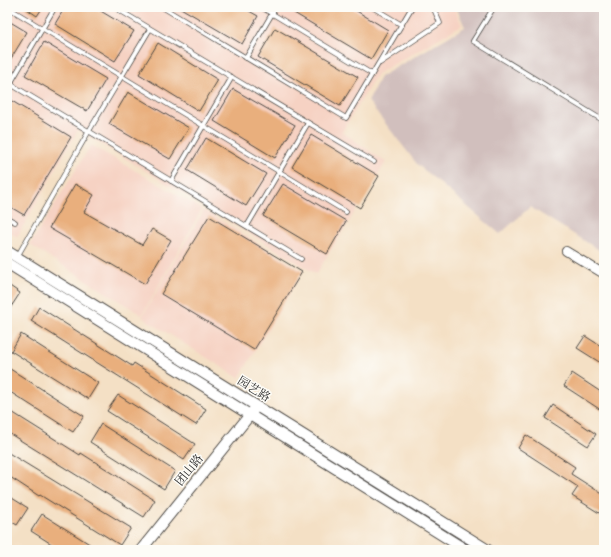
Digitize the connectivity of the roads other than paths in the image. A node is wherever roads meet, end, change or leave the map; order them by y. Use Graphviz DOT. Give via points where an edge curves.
graph roads {
  1 [pos="7,7"];
  2 [pos="55,7"];
  3 [pos="114,7"];
  4 [pos="163,7"];
  5 [pos="261,7"];
  6 [pos="276,7"];
  7 [pos="372,7"];
  8 [pos="412,7"];
  9 [pos="433,7"];
  10 [pos="494,7"];
  11 [pos="272,14"];
  12 [pos="402,25"];
  13 [pos="42,29"];
  14 [pos="150,29"];
  15 [pos="246,58"];
  16 [pos="378,64"];
  17 [pos="372,74"];
  18 [pos="121,77"];
  19 [pos="232,77"];
  20 [pos="8,83"];
  21 [pos="604,121"];
  22 [pos="308,123"];
  23 [pos="203,126"];
  24 [pos="89,131"];
  25 [pos="374,162"];
  26 [pos="279,172"];
  27 [pos="171,180"];
  28 [pos="346,212"];
  29 [pos="7,218"];
  30 [pos="15,222"];
  31 [pos="247,226"];
  32 [pos="7,251"];
  33 [pos="566,251"];
  34 [pos="17,257"];
  35 [pos="301,259"];
  36 [pos="7,264"];
  37 [pos="604,274"];
  38 [pos="258,407"];
  39 [pos="250,415"];
  40 [pos="142,550"];
  41 [pos="466,550"];
  42 [pos="488,550"];
  1 -- 13 [label="lane"];
  2 -- 13 [label="lane"];
  3 -- 14 [label="lane"];
  4 -- 15 [label="lane"];
  5 -- 11 [label="lane"];
  6 -- 11 [label="lane"];
  7 -- 12 [label="lane"];
  8 -- 12 [label="lane"];
  9 -- 16 [label="lane" via="440,23"];
  10 -- 21 [label="lane" via="474,41"];
  11 -- 15 [label="lane"];
  11 -- 17 [label="lane"];
  12 -- 16 [label="lane"];
  13 -- 18 [label="lane"];
  13 -- 20 [label="lane"];
  14 -- 18 [label="lane"];
  14 -- 19 [label="lane"];
  15 -- 17 [label="lane" via="346,118"];
  16 -- 17 [label="lane"];
  18 -- 23 [label="lane"];
  18 -- 24 [label="lane"];
  19 -- 22 [label="lane"];
  19 -- 23 [label="lane"];
  20 -- 24 [label="lane"];
  22 -- 25 [label="lane"];
  22 -- 26 [label="lane"];
  23 -- 26 [label="lane"];
  23 -- 27 [label="lane"];
  24 -- 27 [label="lane"];
  24 -- 34 [label="lane"];
  26 -- 28 [label="lane"];
  26 -- 31 [label="lane"];
  27 -- 31 [label="lane"];
  29 -- 30 [label="lane"];
  31 -- 35 [label="lane"];
  32 -- 34 [label="street, 园艺路"];
  33 -- 37 [label="street"];
  34 -- 38 [label="street, 园艺路"];
  36 -- 39 [label="street, 园艺路"];
  38 -- 39 [label="street, 团山路"];
  38 -- 42 [label="street, 园艺路"];
  39 -- 40 [label="street, 团山路"];
  39 -- 41 [label="street, 园艺路"];
}
